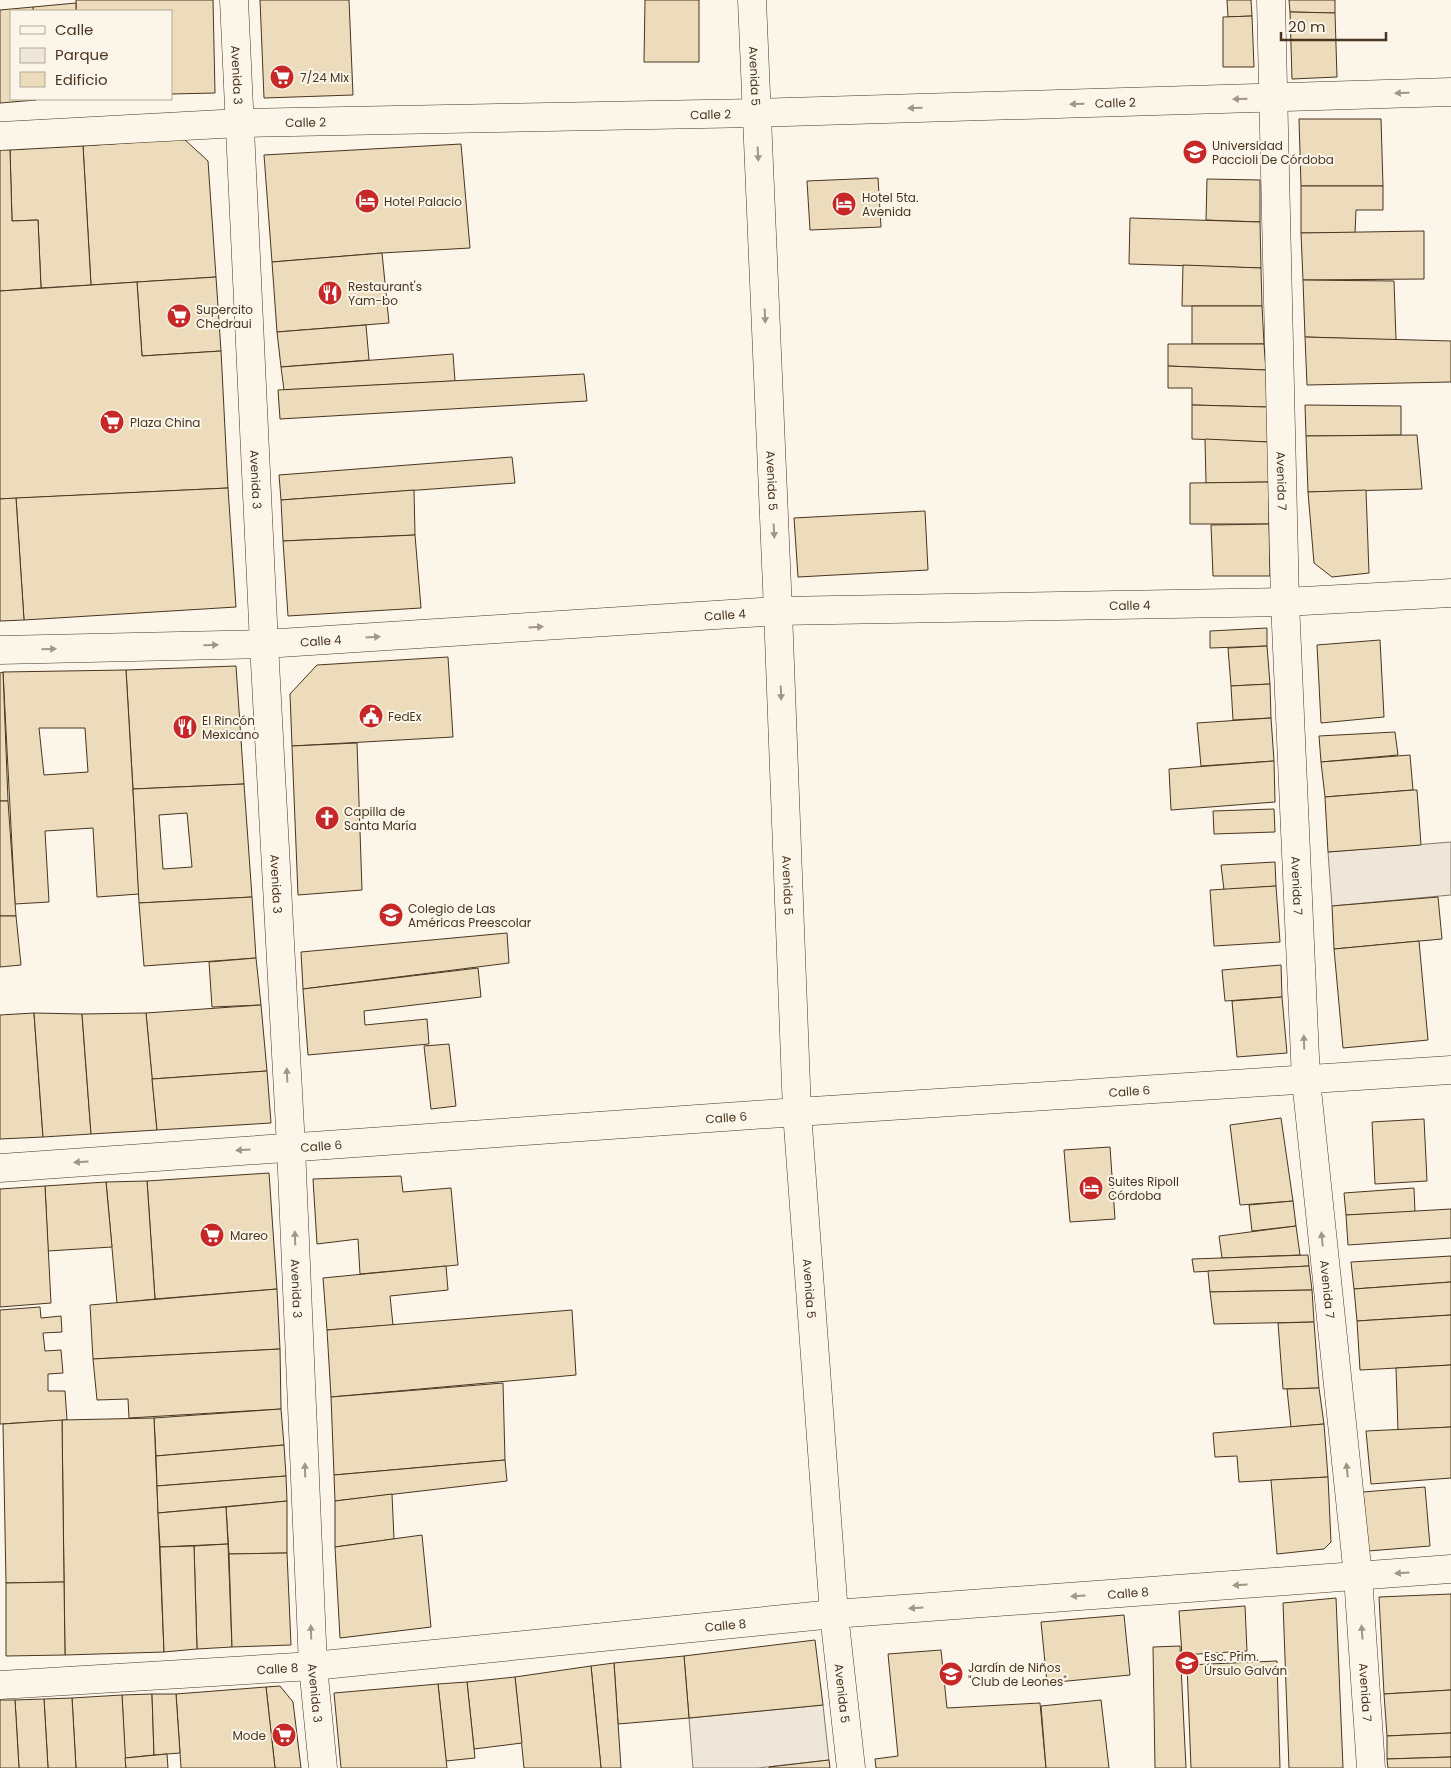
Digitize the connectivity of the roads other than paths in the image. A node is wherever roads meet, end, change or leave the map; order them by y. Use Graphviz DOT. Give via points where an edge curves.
graph roads {
  1 [pos="234,0"];
  2 [pos="752,0"];
  3 [pos="1272,0"];
  4 [pos="1451,92"];
  5 [pos="1274,98"];
  6 [pos="756,113"];
  7 [pos="240,124"];
  8 [pos="0,136"];
  9 [pos="1451,593"];
  10 [pos="1285,602"];
  11 [pos="778,611"];
  12 [pos="264,644"];
  13 [pos="0,650"];
  14 [pos="1451,1070"];
  15 [pos="1306,1080"];
  16 [pos="797,1112"];
  17 [pos="291,1147"];
  18 [pos="0,1168"];
  19 [pos="1451,1569"];
  20 [pos="1358,1576"];
  21 [pos="834,1614"];
  22 [pos="313,1666"];
  23 [pos="0,1686"];
  24 [pos="323,1768"];
  25 [pos="852,1768"];
  26 [pos="1371,1768"];
  1 -- 7 [label="street, Avenida 3"];
  2 -- 6 [label="street, Avenida 5"];
  3 -- 5 [label="street, Avenida 7"];
  4 -- 5 [label="street, Calle 2, one-way"];
  5 -- 6 [label="street, Calle 2, one-way"];
  5 -- 10 [label="street, Avenida 7"];
  6 -- 7 [label="street, Calle 2"];
  6 -- 11 [label="street, Avenida 5, one-way"];
  7 -- 8 [label="street, Calle 2"];
  7 -- 12 [label="street, Avenida 3"];
  9 -- 10 [label="street, Calle 4"];
  10 -- 11 [label="street, Calle 4"];
  15 -- 10 [label="street, Avenida 7, one-way"];
  12 -- 11 [label="street, Calle 4, one-way"];
  11 -- 16 [label="street, Avenida 5, one-way"];
  13 -- 12 [label="street, Calle 4, one-way"];
  17 -- 12 [label="street, Avenida 3, one-way"];
  14 -- 15 [label="street, Calle 6"];
  15 -- 16 [label="street, Calle 6"];
  20 -- 15 [label="street, Avenida 7, one-way"];
  16 -- 17 [label="street, Calle 6"];
  16 -- 21 [label="street, Avenida 5"];
  17 -- 18 [label="street, Calle 6, one-way"];
  22 -- 17 [label="street, Avenida 3, one-way"];
  19 -- 20 [label="street, Calle 8, one-way"];
  20 -- 21 [label="street, Calle 8, one-way"];
  26 -- 20 [label="street, Avenida 7, one-way"];
  21 -- 22 [label="street, Calle 8"];
  21 -- 25 [label="street, Avenida 5"];
  22 -- 23 [label="street, Calle 8"];
  22 -- 24 [label="street, Avenida 3"];
}
